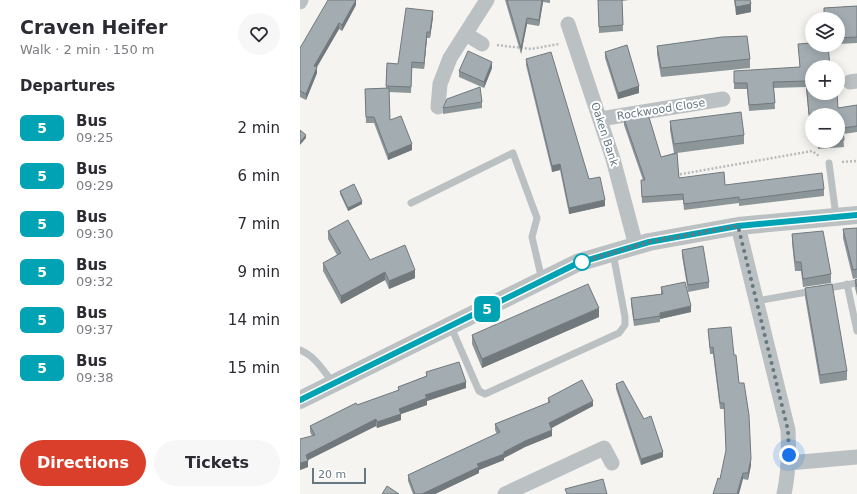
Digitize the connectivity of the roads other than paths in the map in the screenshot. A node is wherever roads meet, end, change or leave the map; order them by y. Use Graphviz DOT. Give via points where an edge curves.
graph roads {
  1 [pos="487,0"];
  2 [pos="568,24"];
  3 [pos="466,34"];
  4 [pos="482,44"];
  5 [pos="723,99"];
  6 [pos="438,107"];
  7 [pos="600,119"];
  8 [pos="829,163"];
  9 [pos="411,203"];
  10 [pos="857,214"];
  11 [pos="836,216"];
  12 [pos="738,226"];
  13 [pos="636,246"];
  14 [pos="613,252"];
  15 [pos="542,280"];
  16 [pos="857,283"];
  17 [pos="847,284"];
  18 [pos="756,301"];
  19 [pos="451,326"];
  20 [pos="857,331"];
  21 [pos="300,350"];
  22 [pos="334,385"];
  23 [pos="300,400"];
  24 [pos="857,457"];
  25 [pos="612,463"];
  26 [pos="789,463"];
  27 [pos="505,494"];
  28 [pos="784,494"];
  1 -- 3 [label="street"];
  2 -- 7 [label="street, Oaken Bank"];
  3 -- 4 [label="street"];
  3 -- 6 [label="street" via="450,58 440,84"];
  5 -- 7 [label="street, Rockwood Close"];
  7 -- 13 [label="street, Oaken Bank" via="624,194"];
  8 -- 11 [label="lane"];
  9 -- 15 [label="lane" via="513,153 537,218 532,237"];
  10 -- 11 [label="street"];
  11 -- 12 [label="street"];
  12 -- 13 [label="street"];
  12 -- 18 [label="street"];
  13 -- 14 [label="street"];
  14 -- 15 [label="street" via="578,263"];
  14 -- 19 [label="lane" via="625,317 623,329 521,378 485,394 479,391"];
  15 -- 19 [label="street"];
  16 -- 17 [label="lane"];
  17 -- 18 [label="lane"];
  17 -- 20 [label="lane"];
  18 -- 26 [label="street" via="788,430"];
  19 -- 22 [label="street"];
  21 -- 22 [label="lane" via="308,353 319,364"];
  22 -- 23 [label="street"];
  24 -- 26 [label="street"];
  25 -- 27 [label="street" via="601,442"];
  26 -- 28 [label="street"];
}
